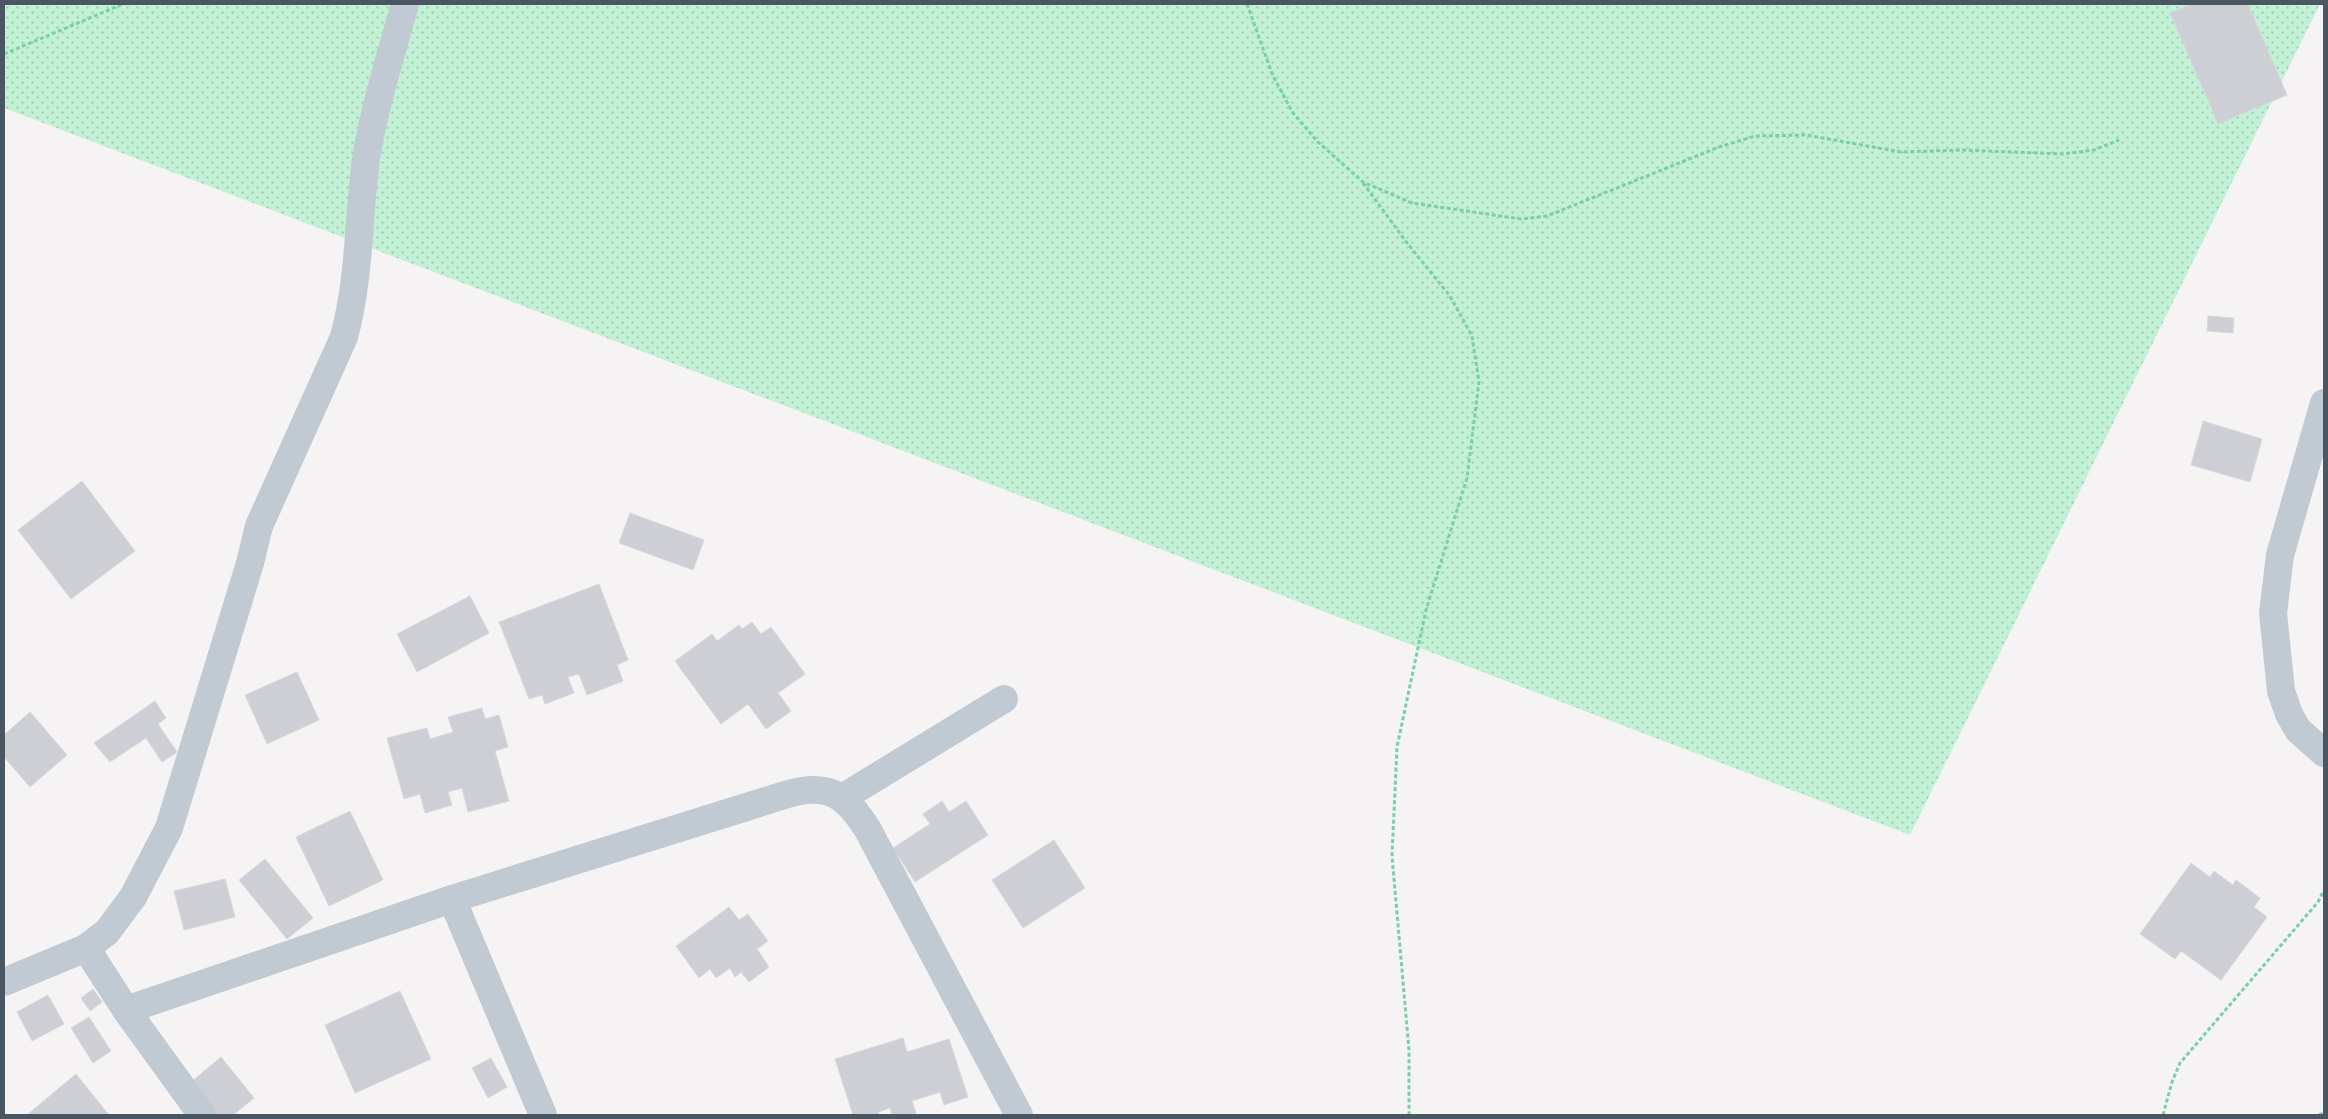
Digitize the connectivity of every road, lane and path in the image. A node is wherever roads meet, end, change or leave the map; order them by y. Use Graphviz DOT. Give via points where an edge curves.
graph roads {
  1 [pos="124,4"];
  2 [pos="405,4"];
  3 [pos="1247,4"];
  4 [pos="4,54"];
  5 [pos="2119,140"];
  6 [pos="1363,182"];
  7 [pos="2324,403"];
  8 [pos="1004,700"];
  9 [pos="2324,753"];
  10 [pos="842,798"];
  11 [pos="2324,890"];
  12 [pos="452,899"];
  13 [pos="86,948"];
  14 [pos="4,982"];
  15 [pos="126,1010"];
  16 [pos="2324,1113"];
  17 [pos="202,1115"];
  18 [pos="543,1115"];
  19 [pos="1020,1115"];
  20 [pos="1409,1115"];
  21 [pos="2163,1115"];
  22 [pos="2319,1115"];
  1 -- 4 [label="path"];
  2 -- 13 [label="street" via="366,159 353,304 344,337 259,526 169,828 133,897 107,932"];
  3 -- 6 [label="path" via="1273,76 1294,112 1318,142"];
  5 -- 6 [label="path" via="2094,150 2063,154 1963,150 1901,152 1806,135 1755,136 1719,147 1547,216 1521,219 1412,203"];
  6 -- 20 [label="path" via="1450,296 1472,336 1479,382 1467,478 1426,610 1397,747 1392,856 1410,1050"];
  7 -- 9 [label="street" via="2280,555 2273,613 2282,691 2289,714 2298,730"];
  8 -- 10 [label="street"];
  10 -- 12 [label="street" via="822,790 803,789"];
  10 -- 19 [label="street" via="854,808 868,830"];
  11 -- 21 [label="path" via="2318,902 2180,1063"];
  12 -- 15 [label="street"];
  12 -- 18 [label="street"];
  13 -- 14 [label="street"];
  13 -- 15 [label="street"];
  15 -- 17 [label="street"];
  16 -- 22 [label="path"];
}
